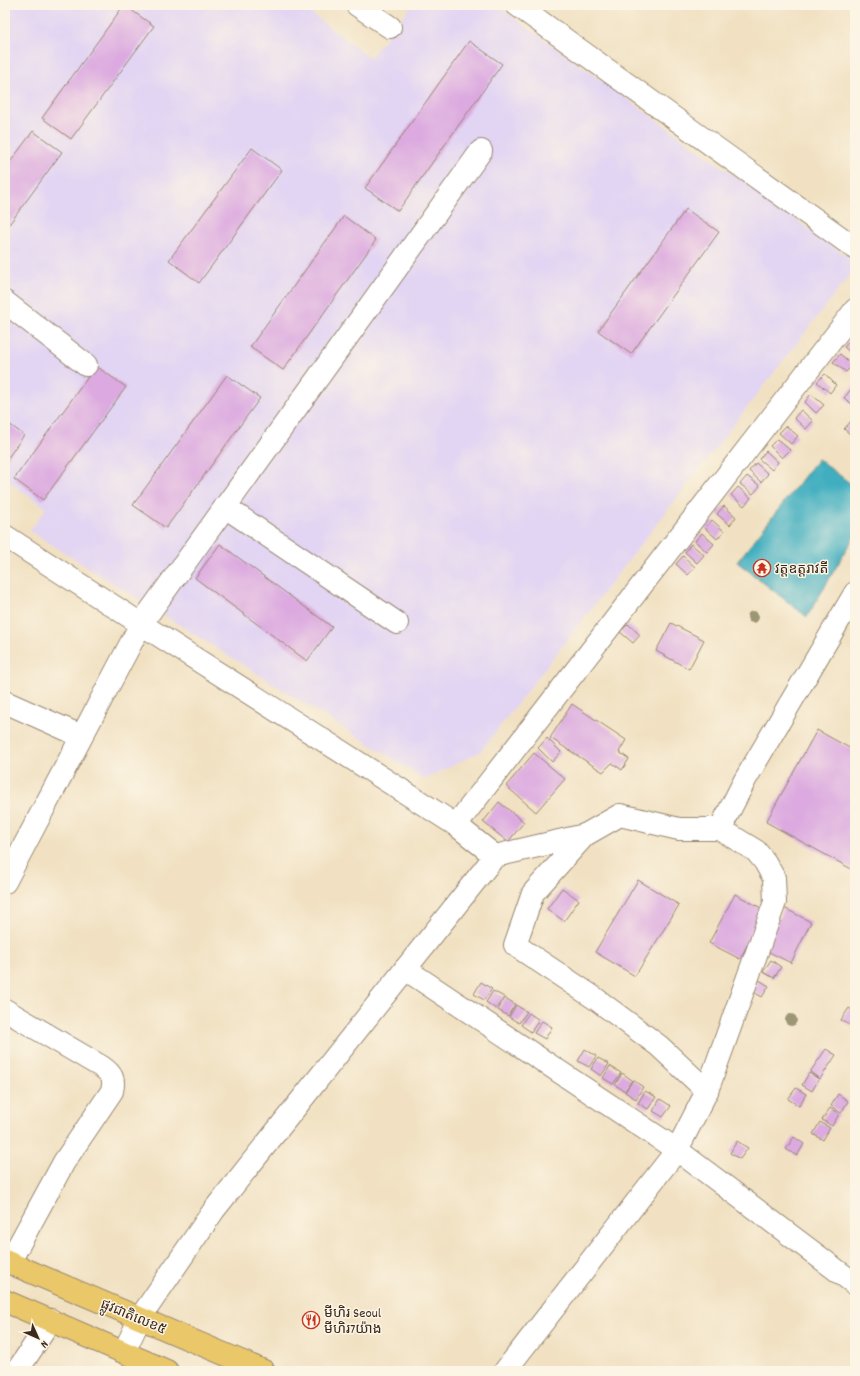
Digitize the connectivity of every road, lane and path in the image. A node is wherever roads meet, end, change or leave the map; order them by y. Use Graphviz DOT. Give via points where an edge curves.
graph roads {
  1 [pos="357,5"];
  2 [pos="517,5"];
  3 [pos="390,27"];
  4 [pos="481,151"];
  5 [pos="855,248"];
  6 [pos="5,302"];
  7 [pos="855,310"];
  8 [pos="86,365"];
  9 [pos="225,507"];
  10 [pos="5,536"];
  11 [pos="855,592"];
  12 [pos="397,623"];
  13 [pos="141,624"];
  14 [pos="5,702"];
  15 [pos="81,736"];
  16 [pos="456,825"];
  17 [pos="720,829"];
  18 [pos="585,835"];
  19 [pos="496,856"];
  20 [pos="5,882"];
  21 [pos="406,969"];
  22 [pos="5,1010"];
  23 [pos="707,1091"];
  24 [pos="676,1150"];
  25 [pos="7,1262"];
  26 [pos="855,1284"];
  27 [pos="5,1301"];
  28 [pos="140,1318"];
  29 [pos="50,1320"];
  30 [pos="124,1352"];
  31 [pos="17,1371"];
  32 [pos="167,1371"];
  33 [pos="264,1371"];
  34 [pos="505,1371"];
  1 -- 3 [label="street"];
  2 -- 5 [label="street"];
  4 -- 9 [label="street"];
  6 -- 8 [label="street"];
  7 -- 16 [label="street"];
  9 -- 12 [label="street"];
  9 -- 13 [label="street"];
  10 -- 13 [label="street"];
  11 -- 17 [label="street" via="745,780"];
  13 -- 15 [label="street"];
  13 -- 16 [label="street"];
  14 -- 15 [label="street"];
  15 -- 20 [label="street"];
  16 -- 19 [label="street"];
  17 -- 18 [label="street" via="679,829 620,815"];
  17 -- 23 [label="street" via="756,850 774,878 775,902"];
  18 -- 19 [label="street"];
  18 -- 23 [label="street" via="533,893 515,945 596,999 659,1046"];
  19 -- 21 [label="street"];
  21 -- 24 [label="street"];
  21 -- 28 [label="street" via="214,1210"];
  22 -- 25 [label="street" via="102,1067 112,1076 114,1082 112,1091 64,1162"];
  23 -- 24 [label="street"];
  24 -- 26 [label="street"];
  24 -- 34 [label="street"];
  25 -- 28 [label="highway, ផ្លូវជាតិលេខ៥"];
  27 -- 29 [label="highway"];
  28 -- 30 [label="street"];
  28 -- 33 [label="highway, ផ្លូវជាតិលេខ៥"];
  29 -- 30 [label="highway"];
  29 -- 31 [label="street"];
  30 -- 32 [label="highway"];
}
